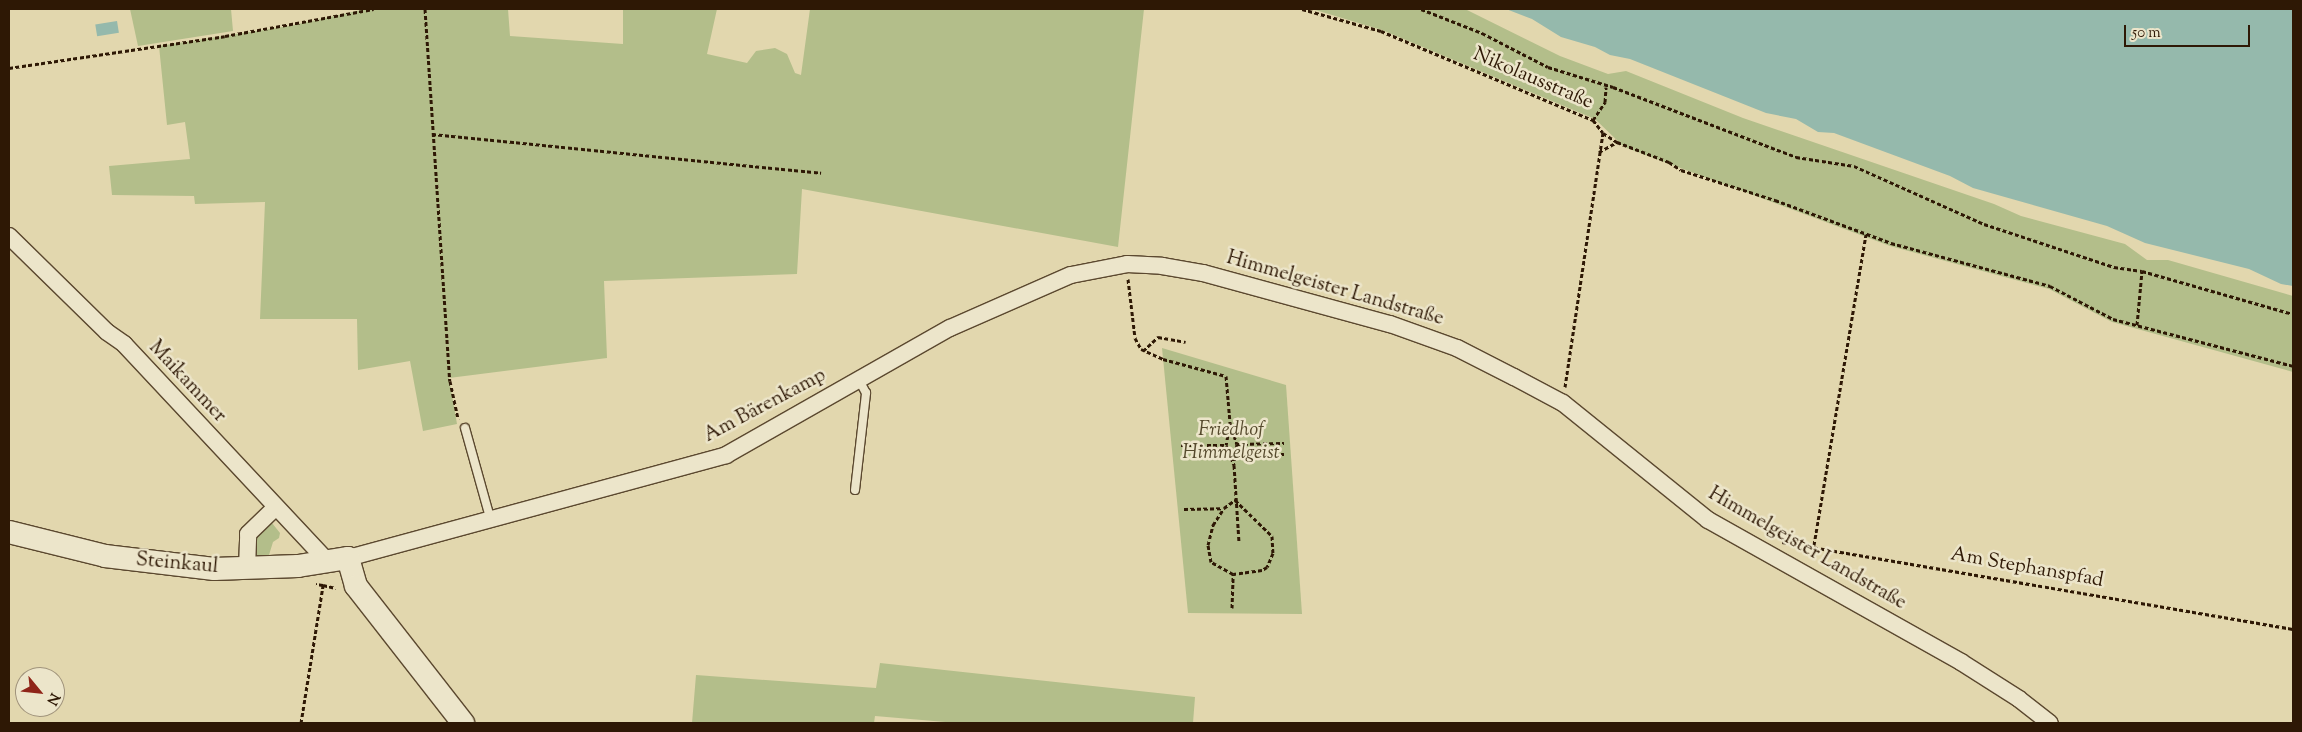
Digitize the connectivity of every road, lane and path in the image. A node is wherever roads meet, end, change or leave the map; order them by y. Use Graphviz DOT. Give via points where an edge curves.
graph roads {
  1 [pos="374,9"];
  2 [pos="425,9"];
  3 [pos="1302,9"];
  4 [pos="1421,9"];
  5 [pos="9,68"];
  6 [pos="1606,87"];
  7 [pos="1593,120"];
  8 [pos="1604,133"];
  9 [pos="432,134"];
  10 [pos="1617,142"];
  11 [pos="1598,153"];
  12 [pos="821,173"];
  13 [pos="1866,234"];
  14 [pos="9,236"];
  15 [pos="1127,264"];
  16 [pos="2142,271"];
  17 [pos="2293,314"];
  18 [pos="2137,325"];
  19 [pos="1186,342"];
  20 [pos="1143,351"];
  21 [pos="2293,366"];
  22 [pos="859,380"];
  23 [pos="1563,404"];
  24 [pos="1230,423"];
  25 [pos="465,428"];
  26 [pos="1284,443"];
  27 [pos="1237,444"];
  28 [pos="1181,445"];
  29 [pos="1226,445"];
  30 [pos="1284,454"];
  31 [pos="1236,455"];
  32 [pos="1234,465"];
  33 [pos="855,490"];
  34 [pos="1235,500"];
  35 [pos="275,508"];
  36 [pos="1224,508"];
  37 [pos="1184,509"];
  38 [pos="491,521"];
  39 [pos="9,532"];
  40 [pos="1239,542"];
  41 [pos="1814,545"];
  42 [pos="1756,548"];
  43 [pos="338,560"];
  44 [pos="247,569"];
  45 [pos="1233,574"];
  46 [pos="313,584"];
  47 [pos="1232,608"];
  48 [pos="2293,629"];
  49 [pos="302,723"];
  50 [pos="464,723"];
  51 [pos="2050,723"];
  1 -- 5 [label="path" via="225,36"];
  2 -- 9 [label="path"];
  3 -- 7 [label="path, Nikolausstraße" via="1381,31"];
  4 -- 6 [label="path" via="1482,33 1548,67"];
  6 -- 7 [label="path" via="1605,102"];
  6 -- 16 [label="path" via="1796,157 1854,166 1984,224 2114,268"];
  7 -- 8 [label="path, Nikolausstraße"];
  8 -- 10 [label="path"];
  8 -- 11 [label="path, Nikolausstraße"];
  9 -- 12 [label="path"];
  9 -- 25 [label="path" via="450,380 458,420"];
  10 -- 11 [label="path"];
  10 -- 13 [label="path" via="1681,170"];
  11 -- 23 [label="path, Nikolausstraße"];
  13 -- 18 [label="path" via="2050,286 2102,316"];
  13 -- 41 [label="path"];
  14 -- 35 [label="street, Maikammer" via="106,332 124,344"];
  15 -- 20 [label="path" via="1135,338"];
  15 -- 22 [label="street, Am Bärenkamp" via="1072,275 950,328"];
  15 -- 23 [label="street, Himmelgeister Landstraße" via="1204,273 1390,324 1457,348"];
  16 -- 17 [label="path"];
  16 -- 18 [label="path"];
  18 -- 21 [label="path"];
  19 -- 20 [label="path" via="1158,337"];
  20 -- 24 [label="path" via="1226,376"];
  22 -- 33 [label="lane" via="866,393"];
  22 -- 38 [label="street, Am Bärenkamp" via="726,455"];
  23 -- 42 [label="street, Himmelgeister Landstraße" via="1708,520"];
  24 -- 27 [label="path"];
  24 -- 29 [label="path"];
  25 -- 38 [label="lane"];
  26 -- 27 [label="path"];
  27 -- 31 [label="path"];
  28 -- 29 [label="path"];
  29 -- 32 [label="path"];
  30 -- 31 [label="path"];
  31 -- 32 [label="path"];
  32 -- 34 [label="path"];
  34 -- 36 [label="path"];
  34 -- 40 [label="path"];
  34 -- 45 [label="path" via="1270,532 1273,553 1267,567"];
  35 -- 43 [label="street, Maikammer"];
  35 -- 44 [label="street" via="248,534"];
  36 -- 37 [label="path"];
  36 -- 45 [label="path" via="1213,525 1208,545 1211,562"];
  38 -- 43 [label="street, Am Bärenkamp"];
  39 -- 44 [label="street, Steinkaul" via="105,556 205,568"];
  41 -- 42 [label="path, Am Stephanspfad" via="1772,542"];
  41 -- 48 [label="path, Am Stephanspfad"];
  42 -- 51 [label="street, Himmelgeister Landstraße" via="1961,662 2019,698"];
  43 -- 44 [label="street, Steinkaul"];
  43 -- 50 [label="street"];
  45 -- 47 [label="path"];
  46 -- 49 [label="path" via="323,585"];
}
